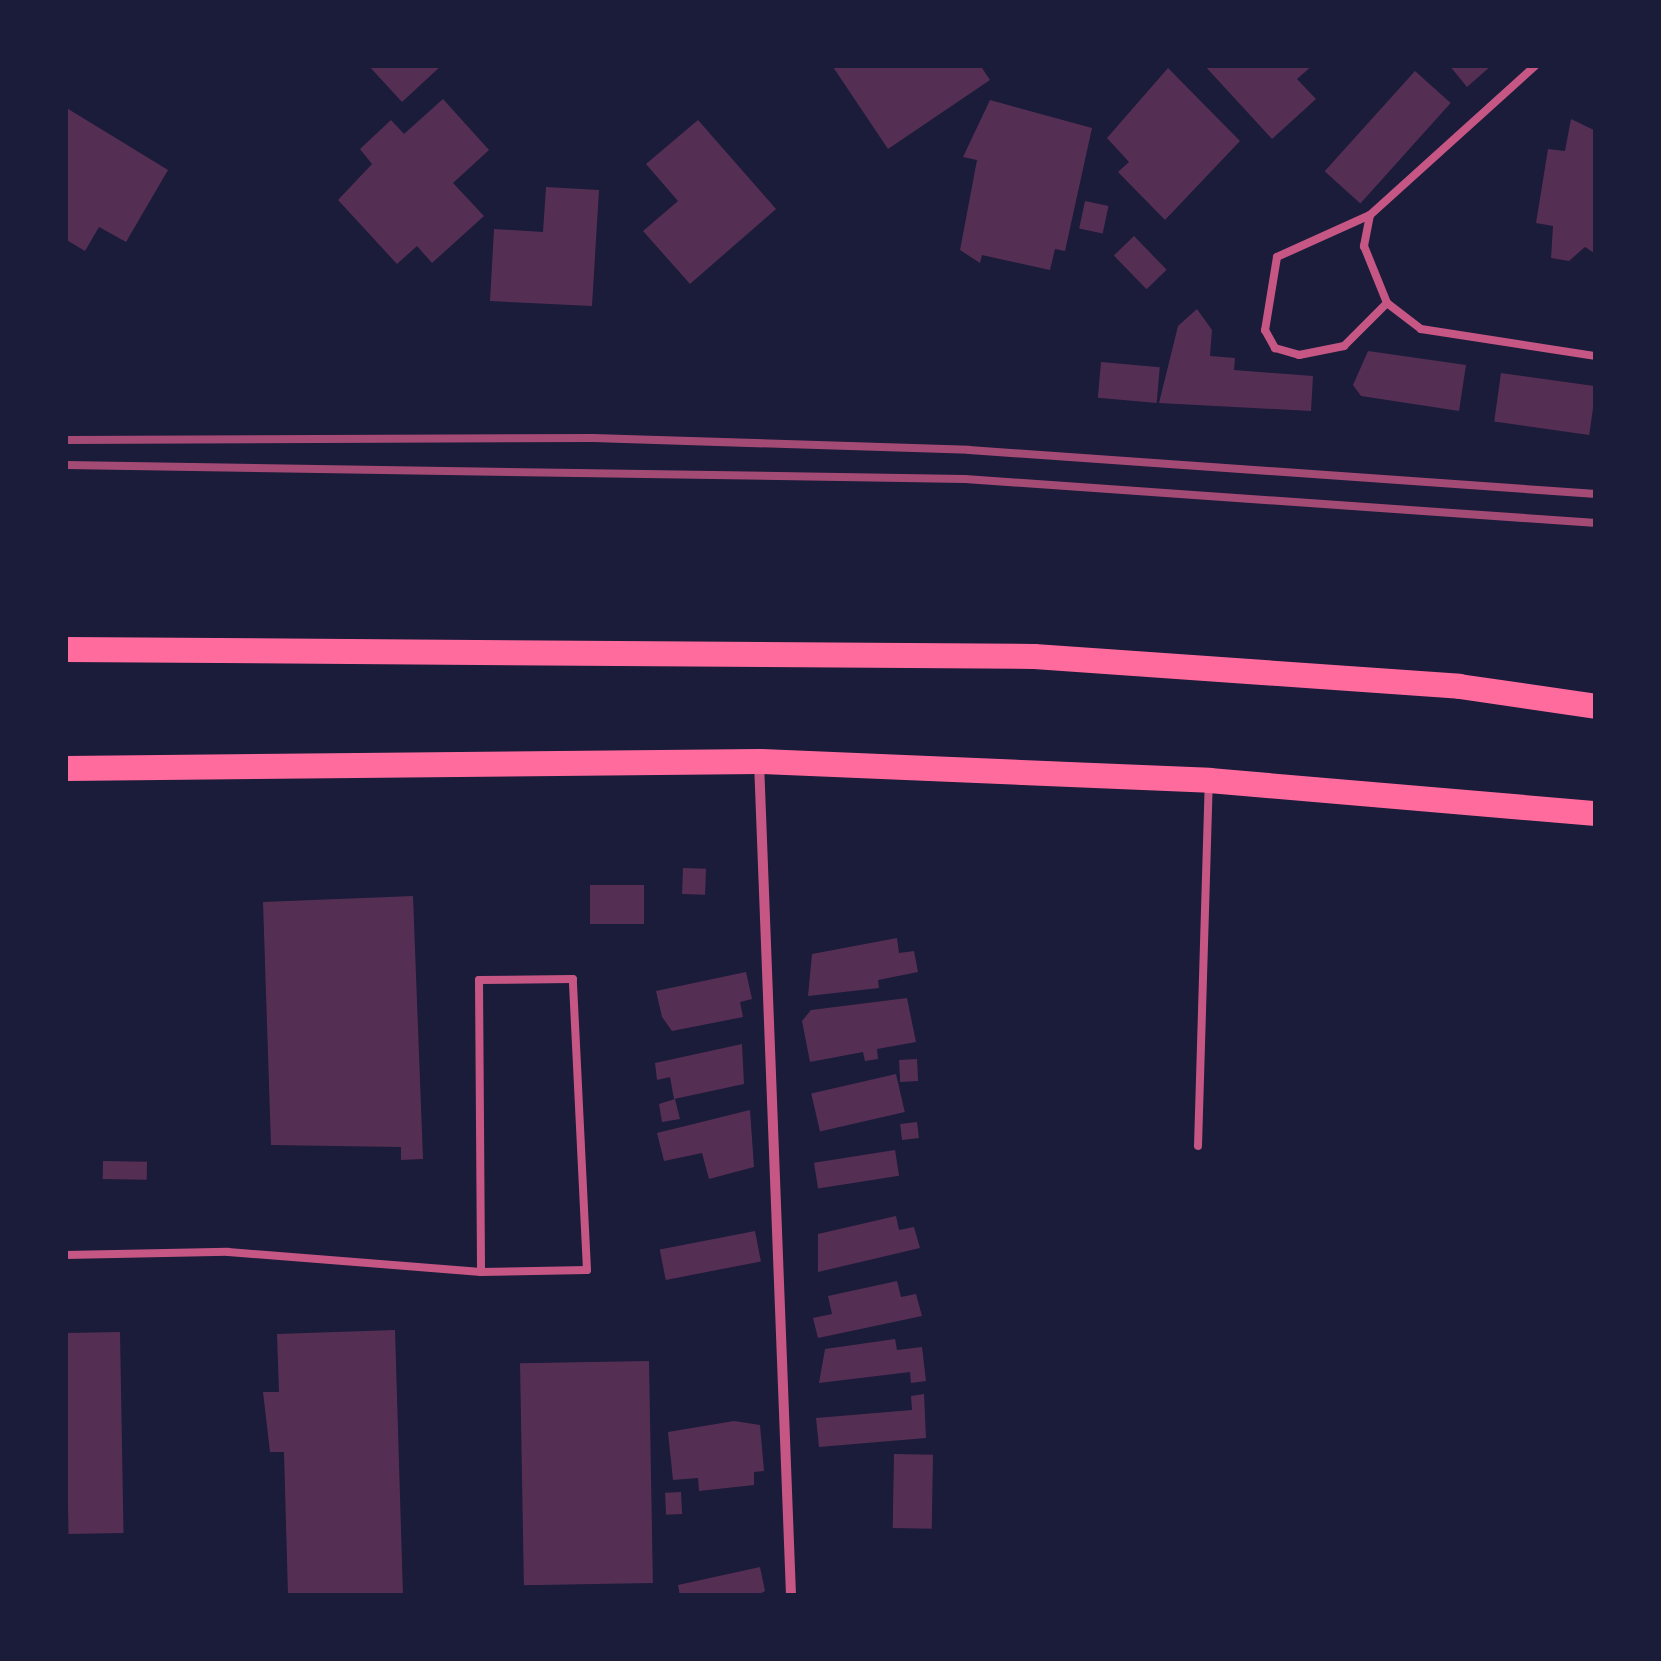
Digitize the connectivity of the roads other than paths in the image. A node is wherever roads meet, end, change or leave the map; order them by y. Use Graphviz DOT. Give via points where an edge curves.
graph roads {
  1 [pos="1536,65"];
  2 [pos="1370,216"];
  3 [pos="1387,302"];
  4 [pos="1596,356"];
  5 [pos="65,649"];
  6 [pos="1596,706"];
  7 [pos="759,761"];
  8 [pos="65,768"];
  9 [pos="1210,780"];
  10 [pos="1596,813"];
  11 [pos="1198,1146"];
  12 [pos="65,1254"];
  13 [pos="481,1272"];
  14 [pos="791,1596"];
  1 -- 2 [label="lane"];
  2 -- 3 [label="lane" via="1364,246"];
  2 -- 3 [label="lane" via="1277,258 1265,330 1275,348 1299,355 1344,346"];
  3 -- 4 [label="lane" via="1422,329"];
  5 -- 6 [label="main road" via="1034,656 1459,686"];
  7 -- 8 [label="main road"];
  7 -- 9 [label="main road"];
  7 -- 14 [label="street"];
  9 -- 10 [label="main road"];
  9 -- 11 [label="lane"];
  12 -- 13 [label="lane" via="228,1252"];
  13 -- 13 [label="lane" via="587,1270 573,980 478,980"];
}
